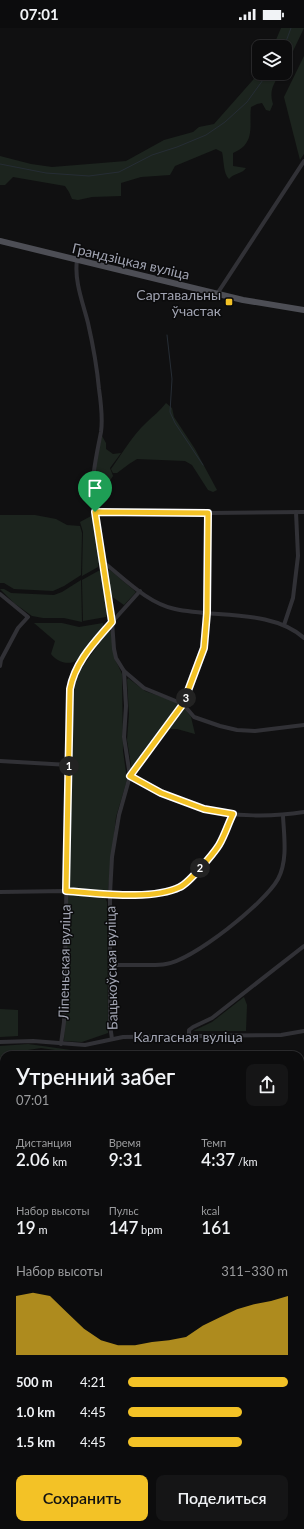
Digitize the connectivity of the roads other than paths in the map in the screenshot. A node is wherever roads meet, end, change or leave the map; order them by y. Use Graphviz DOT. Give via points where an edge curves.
graph roads {
  1 [pos="304,161"];
  2 [pos="0,241"];
  3 [pos="77,260"];
  4 [pos="217,294"];
  5 [pos="304,310"];
  6 [pos="95,512"];
  7 [pos="296,512"];
  8 [pos="304,512"];
  9 [pos="208,513"];
  10 [pos="102,560"];
  11 [pos="140,591"];
  12 [pos="0,594"];
  13 [pos="207,613"];
  14 [pos="112,622"];
  15 [pos="284,625"];
  16 [pos="304,638"];
  17 [pos="0,660"];
  18 [pos="0,666"];
  19 [pos="124,671"];
  20 [pos="183,704"];
  21 [pos="304,725"];
  22 [pos="0,761"];
  23 [pos="69,765"];
  24 [pos="130,776"];
  25 [pos="304,812"];
  26 [pos="233,814"];
  27 [pos="283,816"];
  28 [pos="66,891"];
  29 [pos="0,892"];
  30 [pos="110,894"];
  31 [pos="304,946"];
  32 [pos="111,965"];
  33 [pos="304,1031"];
  34 [pos="189,1037"];
  35 [pos="112,1039"];
  36 [pos="0,1042"];
  37 [pos="61,1044"];
  1 -- 4 [label="street"];
  2 -- 3 [label="main road, Грандзіцкая вуліца"];
  3 -- 4 [label="main road, Грандзіцкая вуліца"];
  3 -- 6 [label="street" via="78,282 94,348 101,406 101,431 92,478"];
  4 -- 5 [label="main road, Грандзіцкая вуліца"];
  6 -- 9 [label="street"];
  6 -- 10 [label="street"];
  7 -- 8 [label="street"];
  7 -- 9 [label="street"];
  7 -- 15 [label="street" via="298,556 293,598"];
  9 -- 13 [label="street, Бацькоўская вуліца"];
  10 -- 11 [label="street"];
  10 -- 14 [label="street"];
  11 -- 13 [label="street" via="154,601 174,609"];
  11 -- 14 [label="street, Ліпеньская вуліца"];
  12 -- 17 [label="street" via="28,617 18,628"];
  13 -- 15 [label="street" via="260,618"];
  13 -- 20 [label="street, Бацькоўская вуліца" via="204,648"];
  14 -- 19 [label="street" via="116,658"];
  14 -- 23 [label="street, Ліпеньская вуліца" via="77,665 72,677"];
  15 -- 16 [label="street"];
  17 -- 18 [label="street"];
  19 -- 20 [label="street" via="144,688"];
  19 -- 24 [label="street" via="124,737"];
  20 -- 21 [label="street" via="194,718 237,730 255,731"];
  20 -- 24 [label="street, Бацькоўская вуліца"];
  22 -- 23 [label="street"];
  23 -- 28 [label="street, Ліпеньская вуліца"];
  24 -- 26 [label="street" via="161,793 204,809"];
  24 -- 30 [label="street, Бацькоўская вуліца" via="119,815 112,857"];
  25 -- 27 [label="street"];
  26 -- 27 [label="street"];
  26 -- 30 [label="street" via="219,845 182,886 164,893"];
  27 -- 32 [label="street" via="285,856 278,878 268,894 241,918 183,958 166,964"];
  28 -- 29 [label="street"];
  28 -- 30 [label="street"];
  28 -- 37 [label="street, Ліпеньская вуліца" via="64,1022"];
  30 -- 32 [label="street, Бацькоўская вуліца"];
  31 -- 34 [label="street" via="212,1018 189,1030"];
  32 -- 35 [label="street, Бацькоўская вуліца"];
  33 -- 34 [label="street, Калгасная вуліца" via="281,1035"];
  34 -- 35 [label="street, Калгасная вуліца" via="123,1036"];
  35 -- 37 [label="street, Калгасная вуліца" via="85,1045"];
  36 -- 37 [label="street, Калгасная вуліца" via="32,1041"];
}
